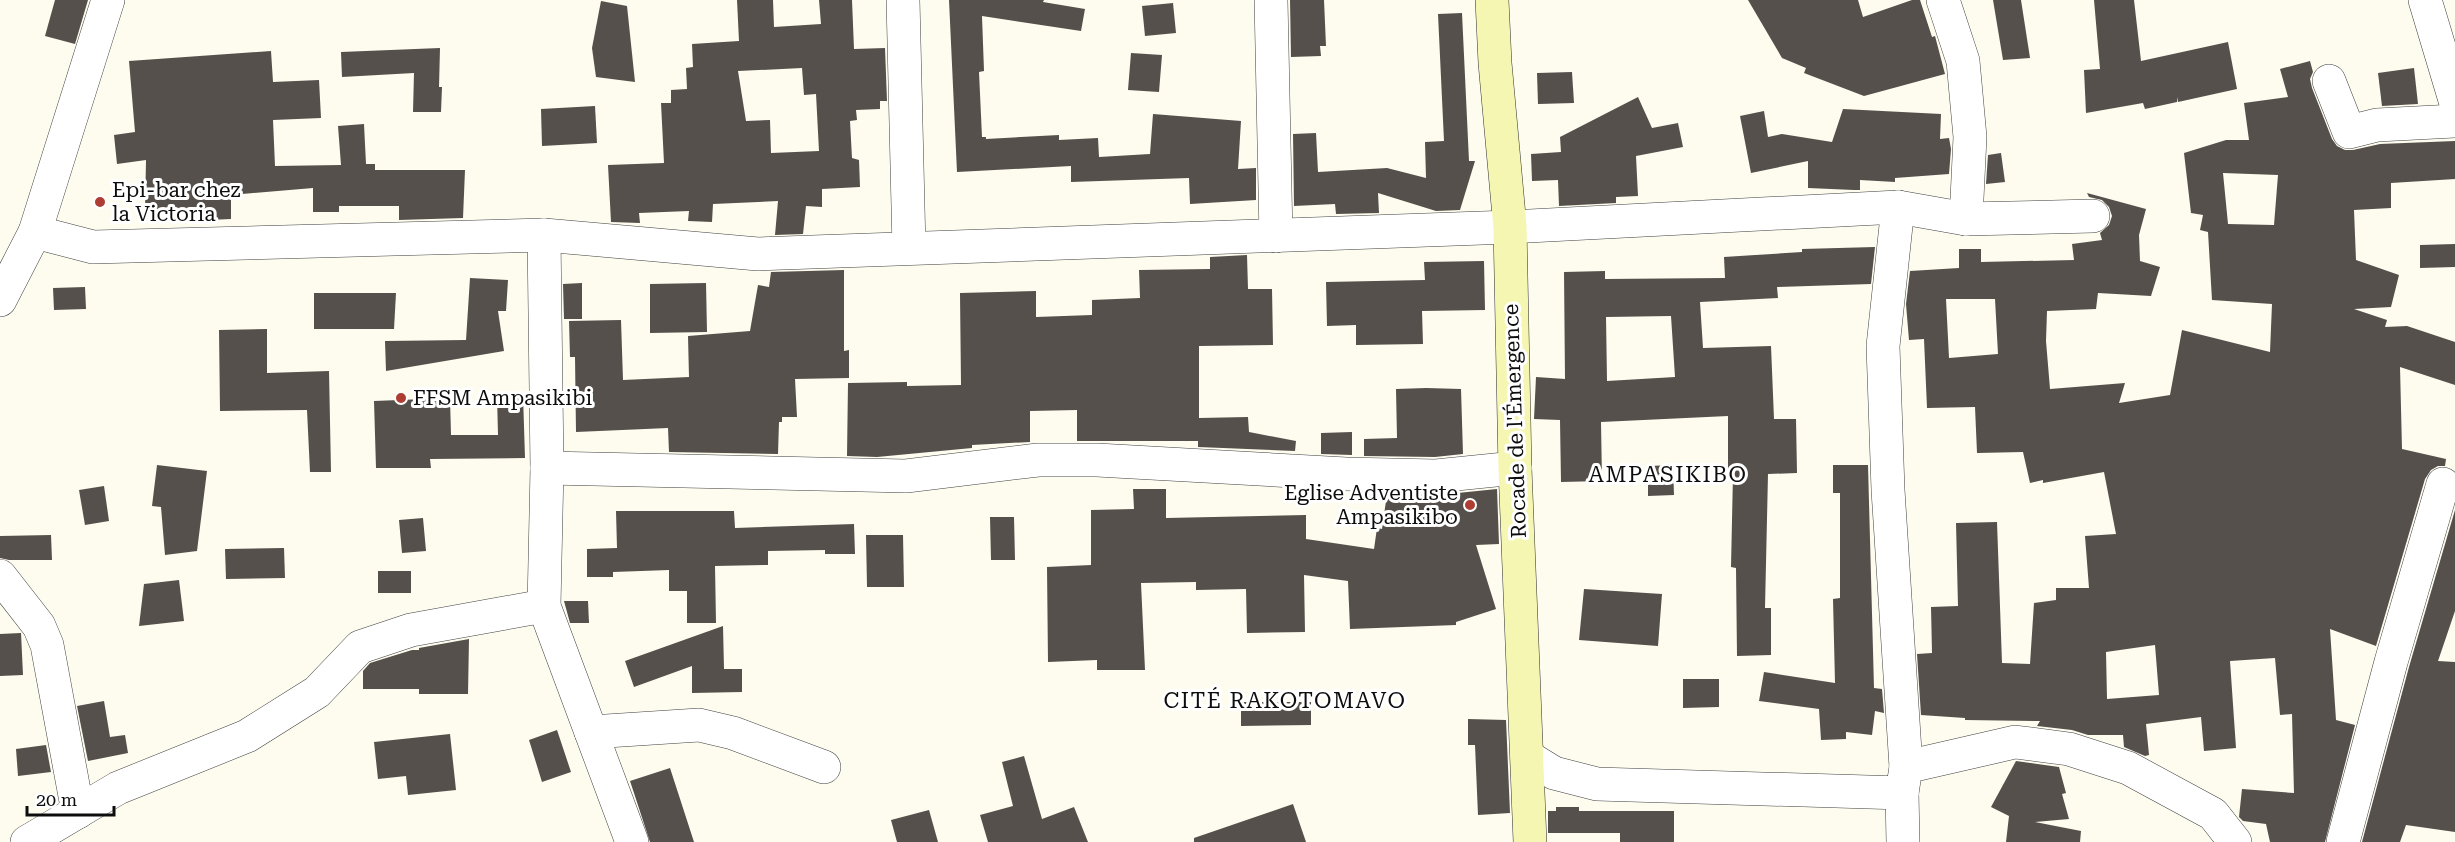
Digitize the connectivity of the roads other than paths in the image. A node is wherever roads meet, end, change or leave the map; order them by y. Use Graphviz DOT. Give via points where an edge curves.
graph roads {
  1 [pos="108,0"];
  2 [pos="903,0"];
  3 [pos="1271,0"];
  4 [pos="1492,0"];
  5 [pos="1943,0"];
  6 [pos="2426,0"];
  7 [pos="2329,81"];
  8 [pos="2455,100"];
  9 [pos="2455,121"];
  10 [pos="1898,207"];
  11 [pos="2093,216"];
  12 [pos="1966,219"];
  13 [pos="1510,227"];
  14 [pos="35,232"];
  15 [pos="544,235"];
  16 [pos="1276,236"];
  17 [pos="909,248"];
  18 [pos="0,300"];
  19 [pos="547,468"];
  20 [pos="1515,468"];
  21 [pos="2443,484"];
  22 [pos="0,576"];
  23 [pos="544,606"];
  24 [pos="591,732"];
  25 [pos="1528,757"];
  26 [pos="824,767"];
  27 [pos="1904,780"];
  28 [pos="78,812"];
  29 [pos="27,842"];
  30 [pos="632,842"];
  31 [pos="1530,842"];
  32 [pos="1903,842"];
  33 [pos="2235,842"];
  34 [pos="2343,842"];
  1 -- 14 [label="street"];
  2 -- 17 [label="street"];
  3 -- 16 [label="street"];
  4 -- 13 [label="street, Rocade de l'Émergence"];
  5 -- 12 [label="street" via="1963,61 1970,137"];
  6 -- 8 [label="street"];
  7 -- 9 [label="street" via="2349,132 2377,126"];
  10 -- 12 [label="street"];
  10 -- 13 [label="street"];
  10 -- 27 [label="street" via="1882,346"];
  11 -- 12 [label="street"];
  13 -- 16 [label="street"];
  13 -- 20 [label="street, Rocade de l'Émergence"];
  14 -- 15 [label="street" via="93,247"];
  14 -- 18 [label="street"];
  15 -- 17 [label="street" via="758,254"];
  15 -- 19 [label="street"];
  16 -- 17 [label="street"];
  19 -- 20 [label="street" via="906,476 1038,459 1436,476"];
  19 -- 23 [label="street"];
  20 -- 25 [label="street, Rocade de l'Émergence"];
  21 -- 34 [label="street"];
  22 -- 28 [label="street" via="39,626 47,645"];
  23 -- 24 [label="street"];
  23 -- 28 [label="street" via="411,630 360,646 317,692 247,736 118,788"];
  24 -- 26 [label="street" via="699,725 733,733"];
  24 -- 30 [label="street"];
  25 -- 27 [label="street" via="1554,773 1597,784"];
  25 -- 31 [label="street, Rocade de l'Émergence"];
  27 -- 32 [label="street"];
  27 -- 33 [label="street" via="2015,742 2069,749 2128,768 2213,814"];
  28 -- 29 [label="street"];
}
